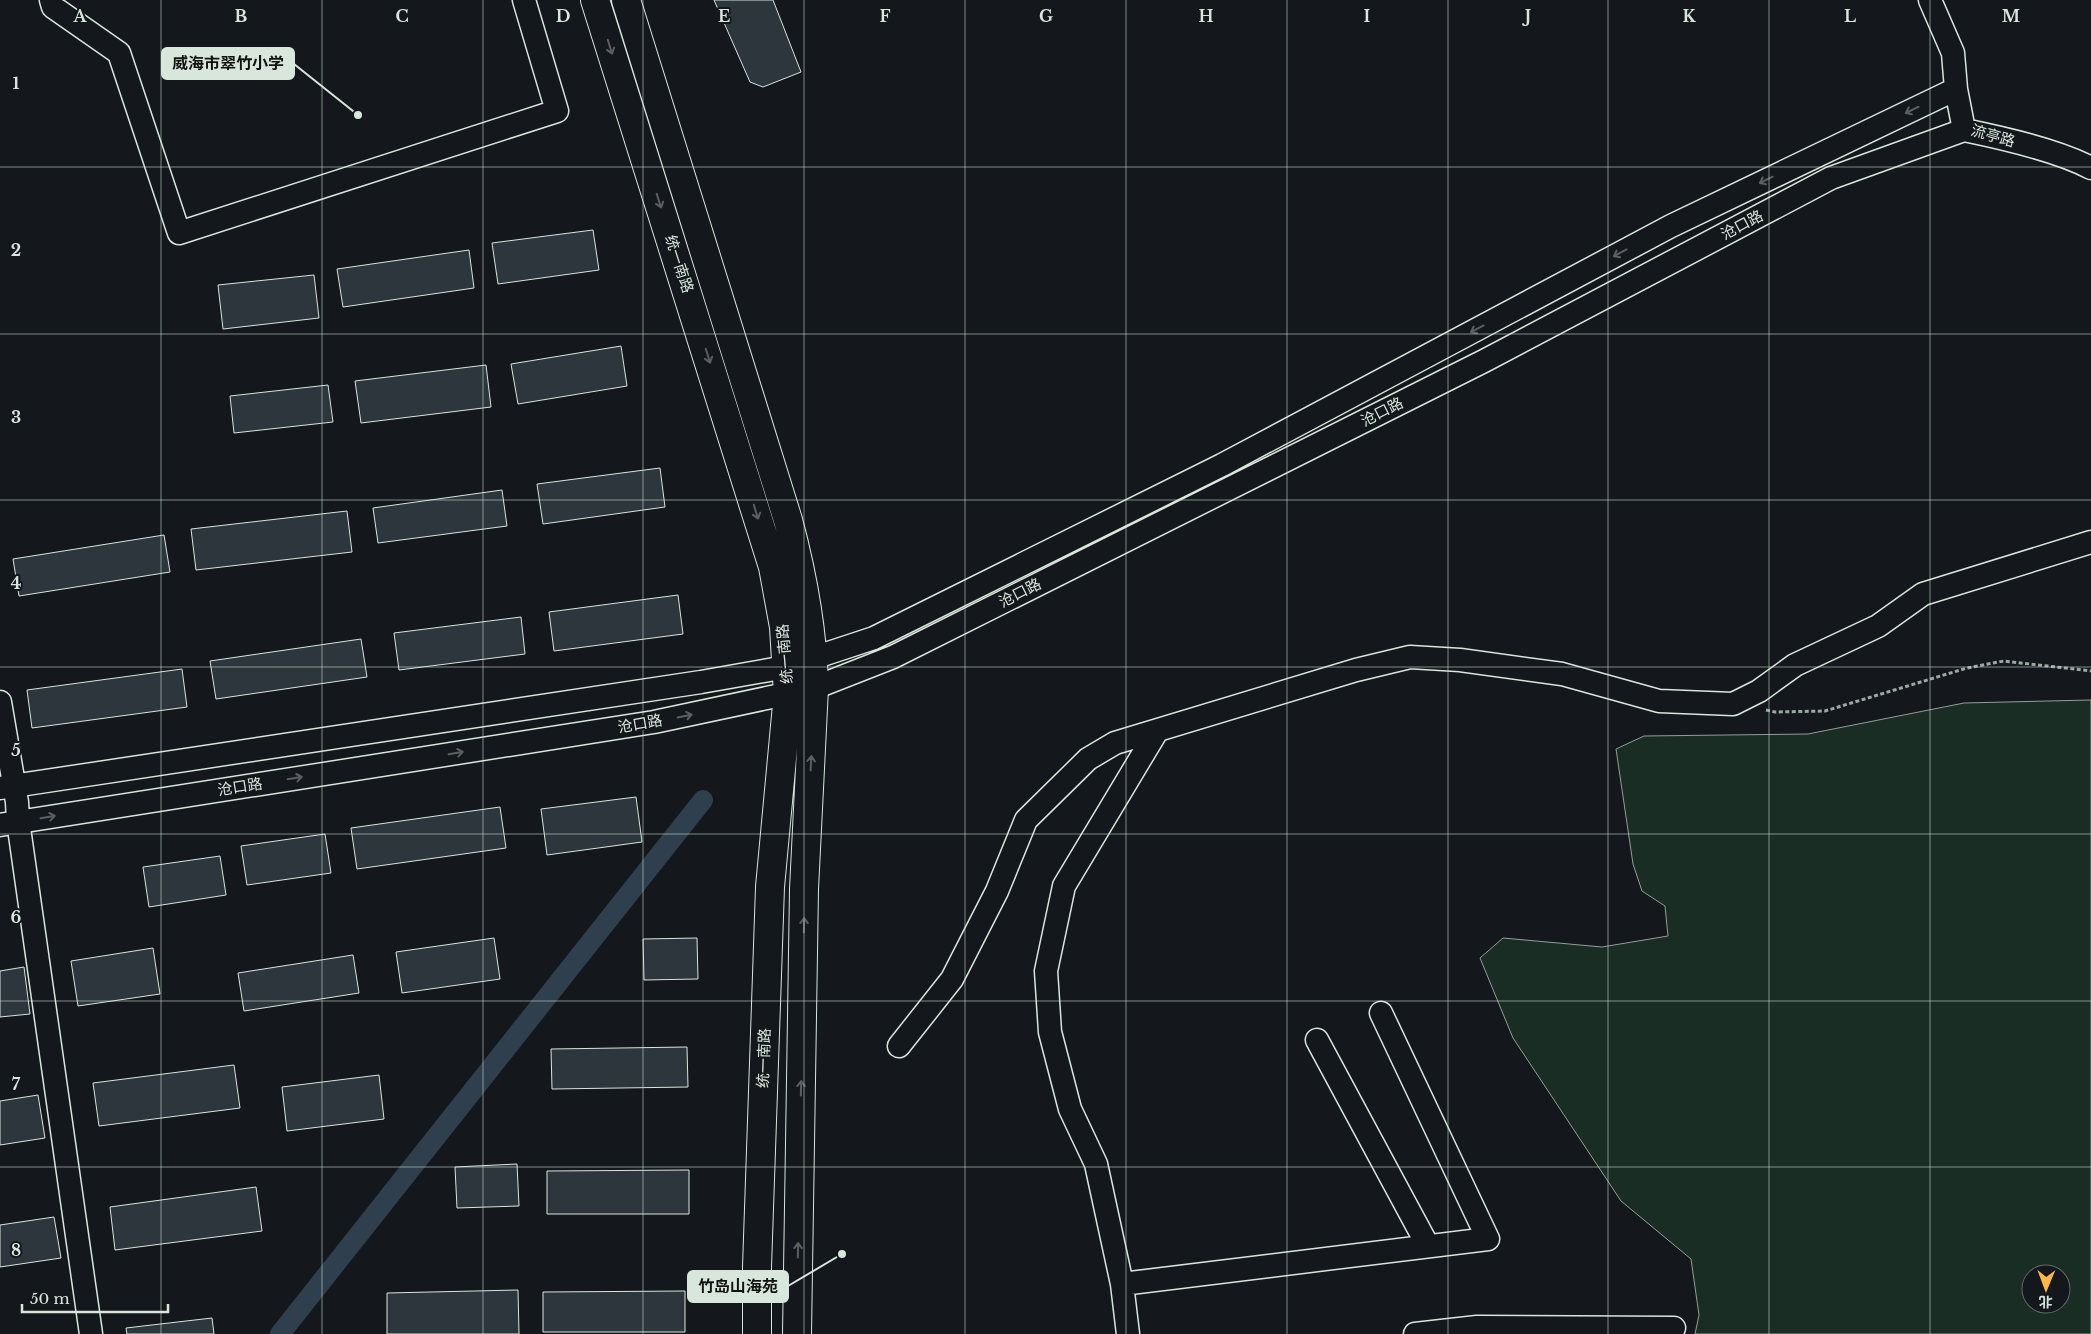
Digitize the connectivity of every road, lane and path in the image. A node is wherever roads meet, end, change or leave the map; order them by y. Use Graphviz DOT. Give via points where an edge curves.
graph roads {
  1 [pos="51,0"];
  2 [pos="524,0"];
  3 [pos="596,0"];
  4 [pos="626,0"];
  5 [pos="1930,0"];
  6 [pos="1956,89"];
  7 [pos="1964,130"];
  8 [pos="2091,168"];
  9 [pos="2091,542"];
  10 [pos="814,659"];
  11 [pos="786,667"];
  12 [pos="2091,671"];
  13 [pos="814,688"];
  14 [pos="788,694"];
  15 [pos="0,702"];
  16 [pos="1733,704"];
  17 [pos="1158,731"];
  18 [pos="7,787"];
  19 [pos="9,823"];
  20 [pos="1381,1013"];
  21 [pos="1316,1040"];
  22 [pos="899,1046"];
  23 [pos="1428,1246"];
  24 [pos="1122,1284"];
  25 [pos="1674,1328"];
  26 [pos="91,1334"];
  27 [pos="757,1334"];
  28 [pos="797,1334"];
  29 [pos="1128,1334"];
  30 [pos="1415,1334"];
  1 -- 2 [label="street" via="53,7 119,52 179,233 558,112"];
  3 -- 11 [label="main road, 统一南路, one-way" via="773,567 784,627"];
  4 -- 10 [label="main road, 统一南路" via="788,520 808,606"];
  5 -- 6 [label="street, 流亭路" via="1953,53"];
  6 -- 7 [label="street, 流亭路"];
  6 -- 10 [label="street, 沧口路, one-way" via="1671,226 1222,465 954,600 874,638"];
  7 -- 8 [label="street, 流亭路" via="2075,160"];
  7 -- 13 [label="street, 沧口路" via="1831,178 1458,374 893,657"];
  9 -- 16 [label="street" via="1924,594 1878,626 1795,665 1759,691"];
  10 -- 11 [label="street, 沧口路"];
  10 -- 13 [label="main road, 统一南路"];
  11 -- 14 [label="main road, 统一南路"];
  11 -- 18 [label="street, 沧口路" via="618,696"];
  12 -- 16 [label="path" via="2004,661 1967,668 1825,711 1775,712"];
  13 -- 14 [label="street, 沧口路"];
  28 -- 13 [label="main road, 统一南路, one-way" via="804,889"];
  19 -- 14 [label="street, 沧口路, one-way" via="654,722"];
  14 -- 27 [label="main road, 统一南路" via="770,887"];
  15 -- 18 [label="street"];
  16 -- 17 [label="street" via="1659,701 1562,674 1460,660 1410,657 1356,670"];
  17 -- 22 [label="street" via="1115,744 1088,759 1026,820 997,891 952,980"];
  17 -- 24 [label="street" via="1064,886 1046,971 1050,1032 1070,1109 1096,1164"];
  18 -- 19 [label="street"];
  19 -- 26 [label="street"];
  20 -- 23 [label="street" via="1488,1239"];
  21 -- 23 [label="street"];
  23 -- 24 [label="street"];
  24 -- 29 [label="street"];
  25 -- 30 [label="street" via="1477,1327"];
}
